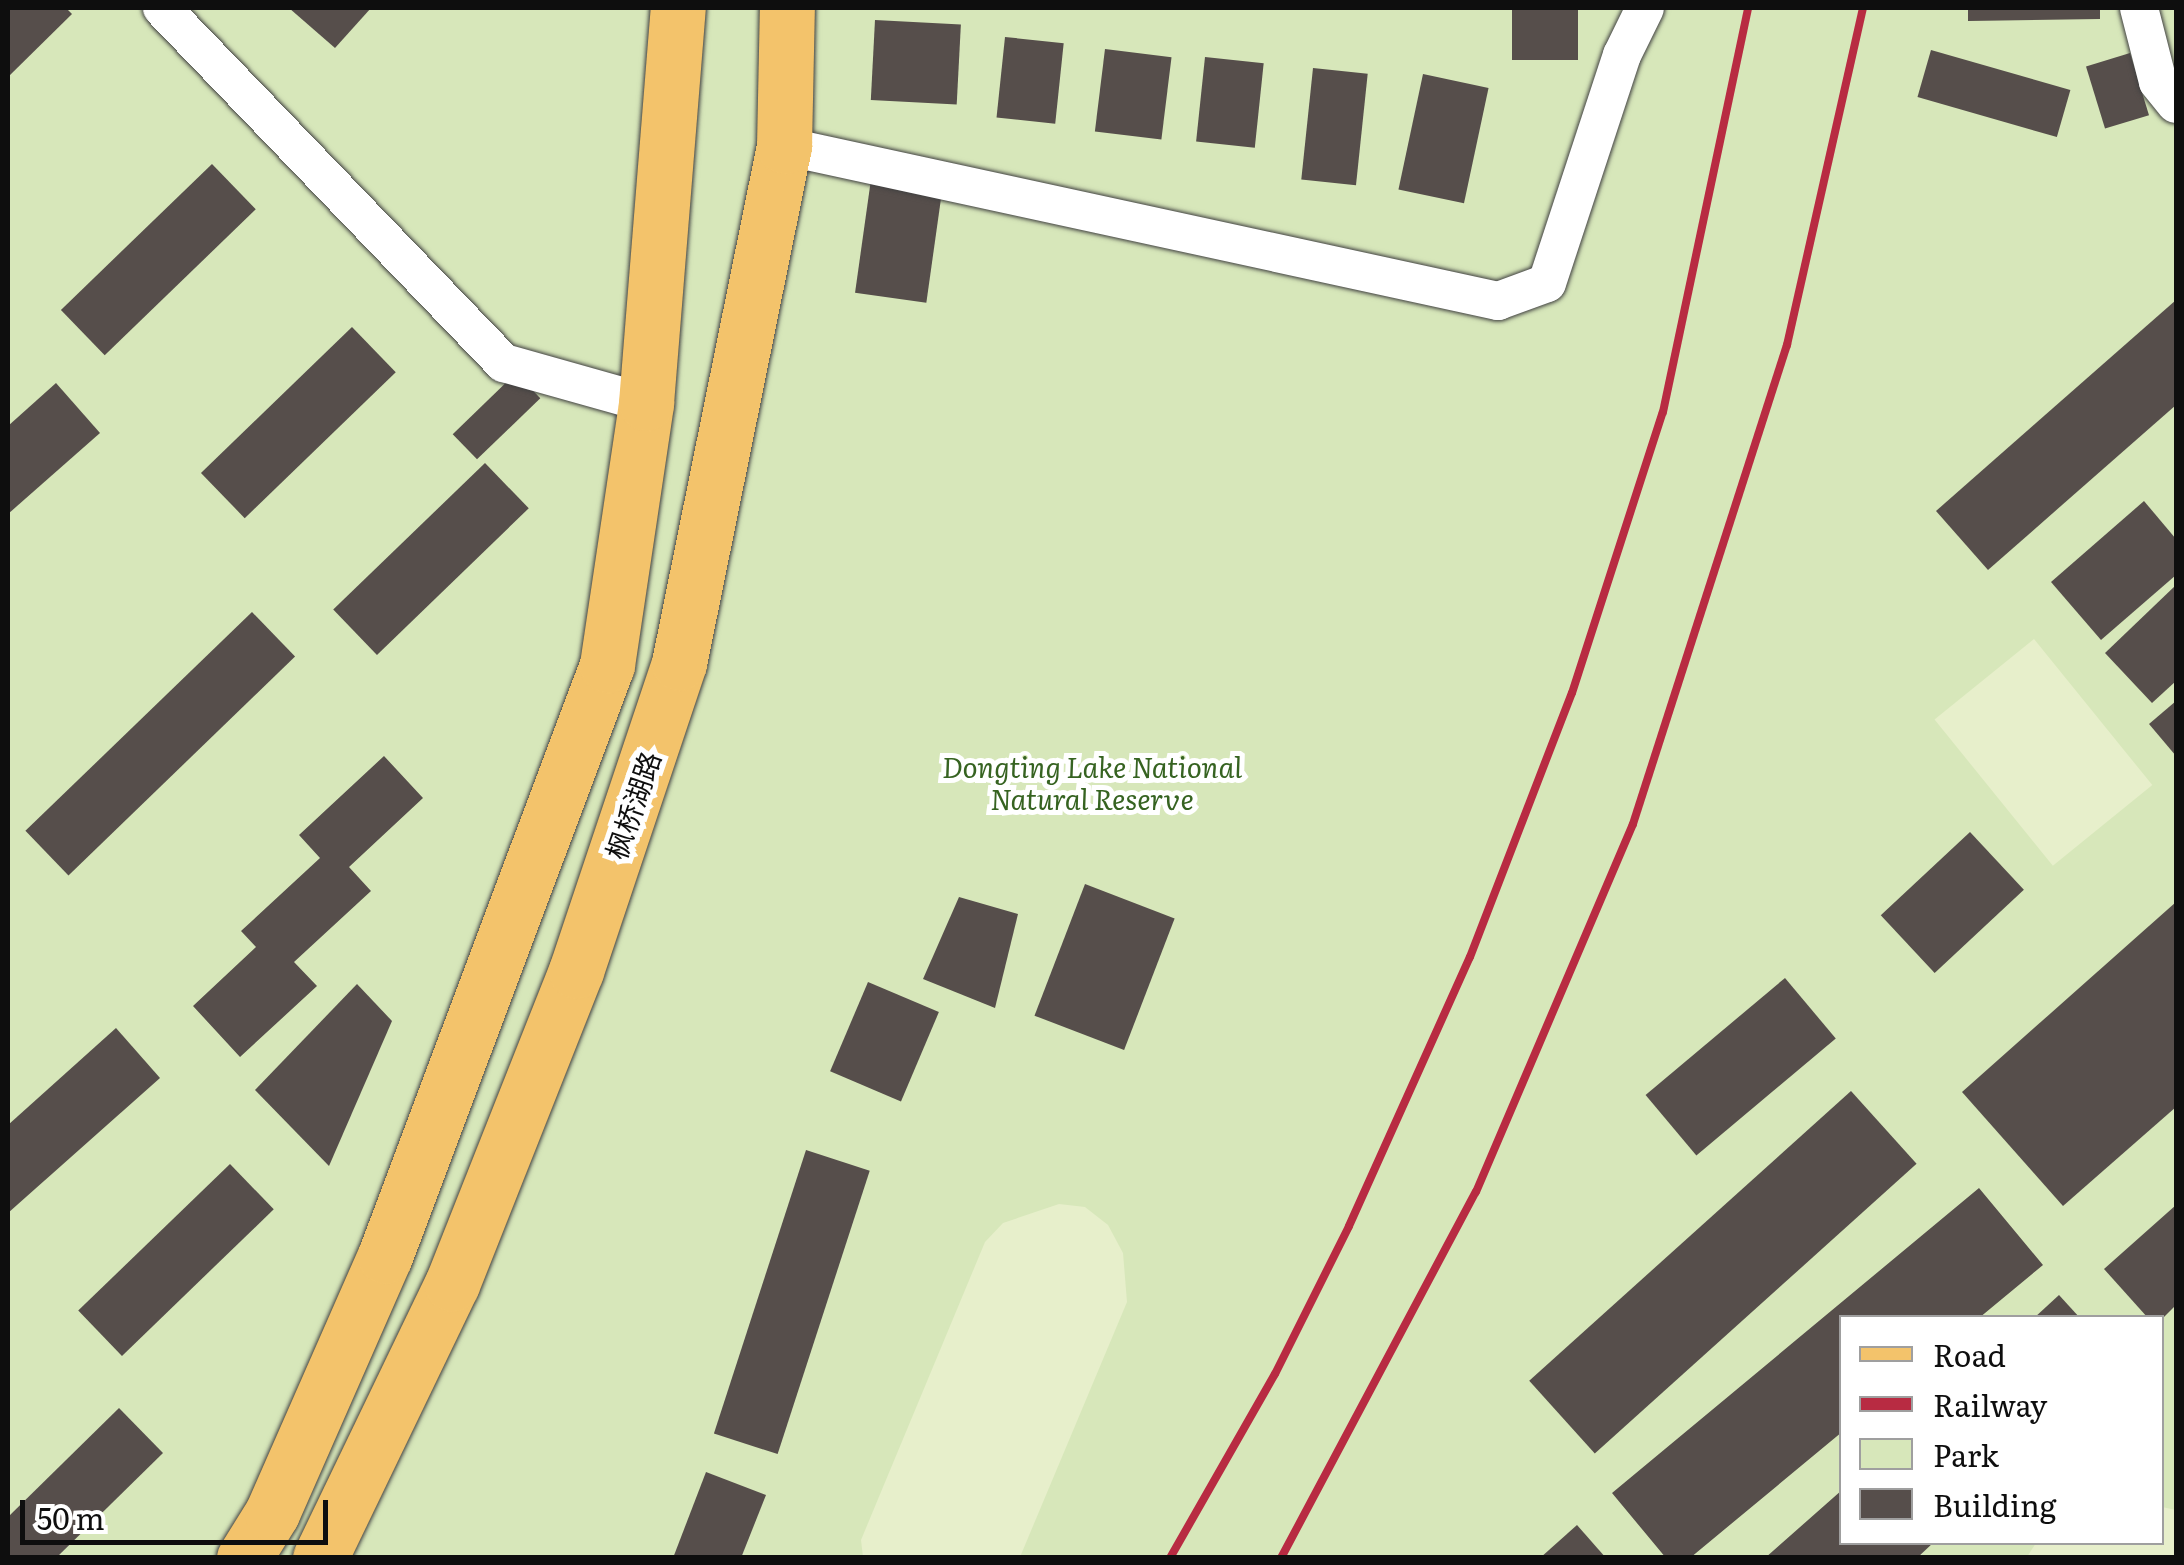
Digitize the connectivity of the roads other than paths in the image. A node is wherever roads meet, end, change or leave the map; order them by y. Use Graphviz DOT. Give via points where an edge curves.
graph roads {
  1 [pos="162,8"];
  2 [pos="678,8"];
  3 [pos="787,8"];
  4 [pos="1645,8"];
  5 [pos="2139,8"];
  6 [pos="2176,104"];
  7 [pos="784,146"];
  8 [pos="646,402"];
  9 [pos="244,1558"];
  10 [pos="320,1558"];
  1 -- 8 [label="street" via="504,363"];
  2 -- 8 [label="main road"];
  3 -- 7 [label="main road, 枫桥湖路"];
  4 -- 7 [label="street" via="1622,55 1548,282 1498,301"];
  5 -- 6 [label="street" via="2158,82"];
  7 -- 10 [label="main road, 枫桥湖路" via="679,663 576,971 460,1266"];
  8 -- 9 [label="main road" via="608,665 385,1256 272,1514"];
}
